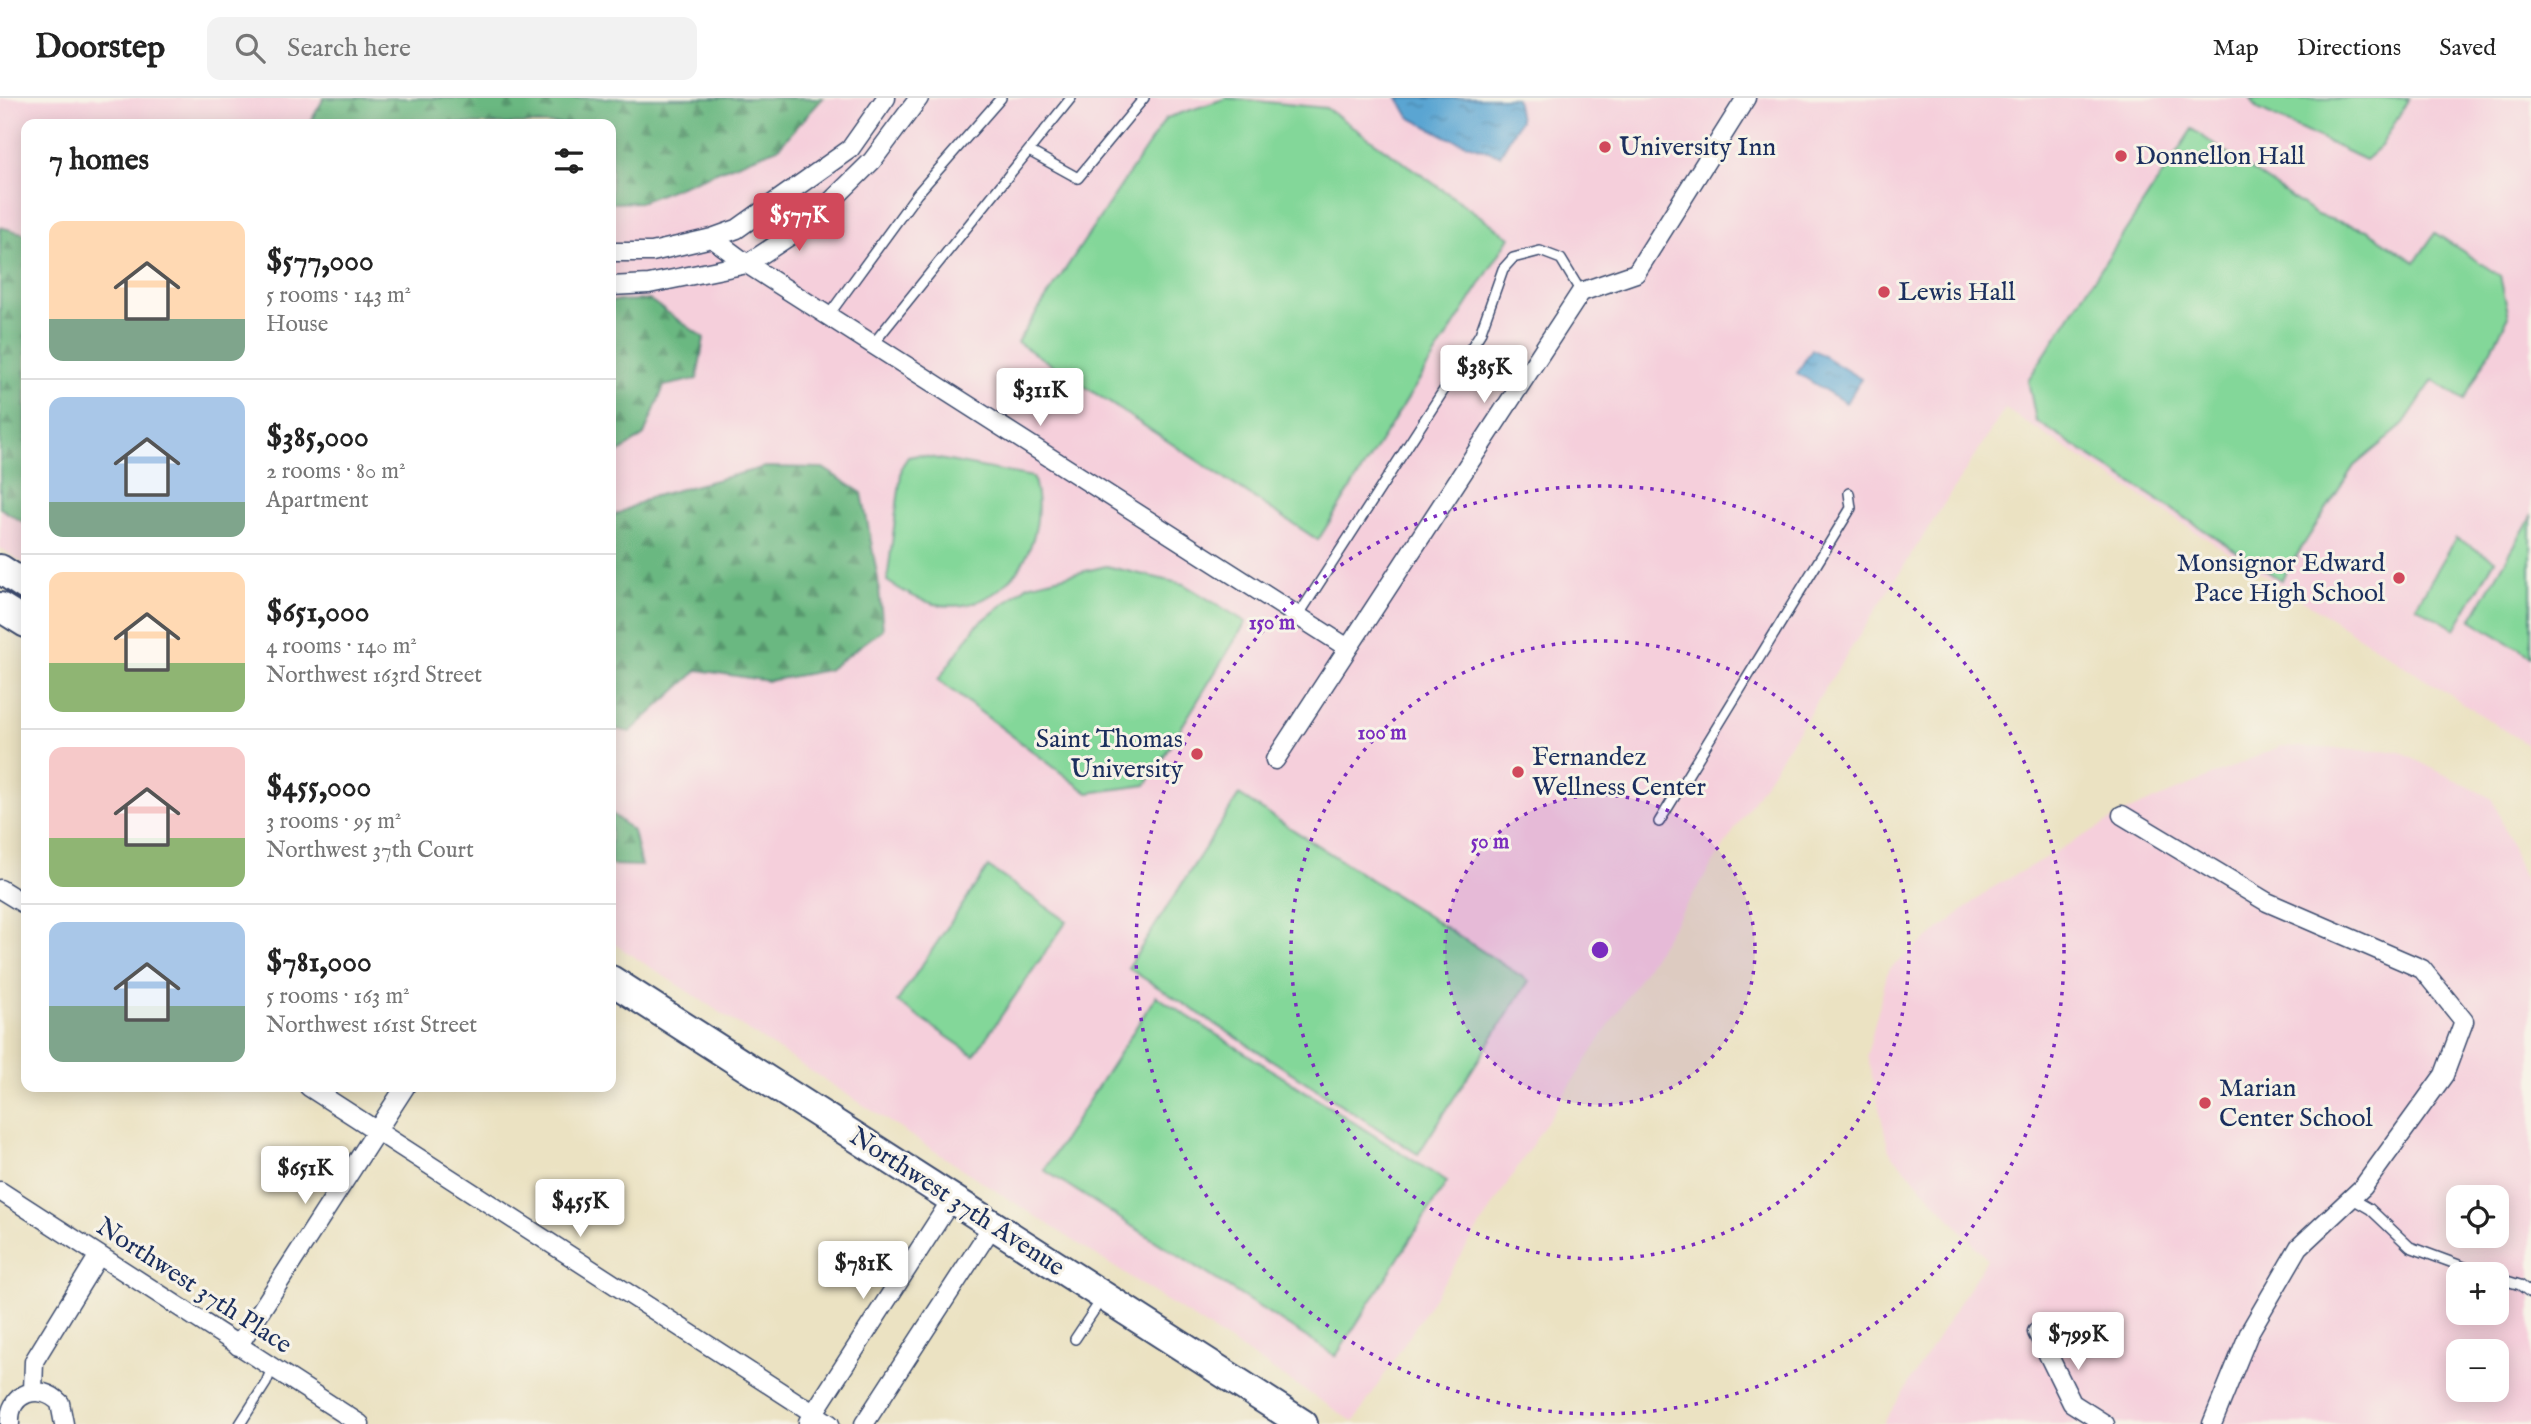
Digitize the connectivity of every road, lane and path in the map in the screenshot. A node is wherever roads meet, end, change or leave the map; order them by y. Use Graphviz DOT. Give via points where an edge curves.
graph roads {
  1 [pos="886,98"];
  2 [pos="919,98"];
  3 [pos="1001,98"];
  4 [pos="1071,98"];
  5 [pos="1144,98"];
  6 [pos="1746,98"];
  7 [pos="1029,151"];
  8 [pos="712,239"];
  9 [pos="616,252"];
  10 [pos="747,264"];
  11 [pos="616,286"];
  12 [pos="1581,292"];
  13 [pos="828,316"];
  14 [pos="873,344"];
  15 [pos="1849,493"];
  16 [pos="0,569"];
  17 [pos="21,583"];
  18 [pos="0,607"];
  19 [pos="1298,616"];
  20 [pos="21,621"];
  21 [pos="1348,648"];
  22 [pos="1275,760"];
  23 [pos="2122,814"];
  24 [pos="1659,822"];
  25 [pos="0,889"];
  26 [pos="21,902"];
  27 [pos="616,983"];
  28 [pos="317,1092"];
  29 [pos="402,1092"];
  30 [pos="376,1130"];
  31 [pos="0,1191"];
  32 [pos="2351,1198"];
  33 [pos="952,1199"];
  34 [pos="993,1225"];
  35 [pos="99,1255"];
  36 [pos="2451,1262"];
  37 [pos="2509,1282"];
  38 [pos="2531,1293"];
  39 [pos="1104,1295"];
  40 [pos="2037,1332"];
  41 [pos="1075,1339"];
  42 [pos="238,1346"];
  43 [pos="272,1368"];
  44 [pos="33,1391"];
  45 [pos="810,1419"];
  46 [pos="10,1424"];
  47 [pos="64,1424"];
  48 [pos="240,1424"];
  49 [pos="360,1424"];
  50 [pos="830,1424"];
  51 [pos="864,1424"];
  52 [pos="1303,1424"];
  53 [pos="2105,1424"];
  54 [pos="2212,1424"];
  1 -- 8 [label="street" via="850,149 737,229"];
  2 -- 10 [label="street" via="872,161 808,224"];
  3 -- 13 [label="lane" via="918,194"];
  4 -- 7 [label="lane"];
  5 -- 7 [label="lane" via="1078,178"];
  6 -- 12 [label="street" via="1636,274"];
  7 -- 14 [label="lane"];
  8 -- 9 [label="street" via="652,253"];
  8 -- 10 [label="street"];
  10 -- 11 [label="street" via="649,284"];
  10 -- 13 [label="street"];
  12 -- 19 [label="lane" via="1561,259 1540,251 1513,258 1503,268 1480,334"];
  12 -- 21 [label="street"];
  13 -- 14 [label="street"];
  14 -- 19 [label="street"];
  15 -- 24 [label="lane" via="1851,508"];
  16 -- 17 [label="main road"];
  18 -- 20 [label="main road"];
  19 -- 21 [label="street"];
  21 -- 22 [label="street"];
  23 -- 32 [label="street" via="2267,902 2422,970 2464,1021 2444,1075"];
  25 -- 26 [label="street"];
  27 -- 33 [label="main road, Northwest 37th Avenue"];
  28 -- 30 [label="street"];
  29 -- 30 [label="street"];
  30 -- 42 [label="street"];
  30 -- 45 [label="street"];
  31 -- 35 [label="street, Northwest 37th Place"];
  32 -- 36 [label="lane" via="2410,1247"];
  32 -- 54 [label="street" via="2300,1247 2250,1331"];
  33 -- 34 [label="main road, Northwest 37th Avenue"];
  33 -- 45 [label="street"];
  34 -- 39 [label="main road, Northwest 37th Avenue"];
  34 -- 51 [label="street"];
  35 -- 42 [label="street, Northwest 37th Place"];
  35 -- 44 [label="street" via="34,1361"];
  37 -- 38 [label="lane"];
  39 -- 41 [label="lane"];
  39 -- 52 [label="main road, Northwest 37th Avenue"];
  40 -- 53 [label="street" via="2072,1403"];
  42 -- 43 [label="street, Northwest 37th Place"];
  43 -- 48 [label="lane"];
  43 -- 49 [label="street, Northwest 37th Place"];
  44 -- 46 [label="street" via="15,1402"];
  44 -- 47 [label="street" via="43,1391 60,1404"];
  45 -- 50 [label="street"];
}
